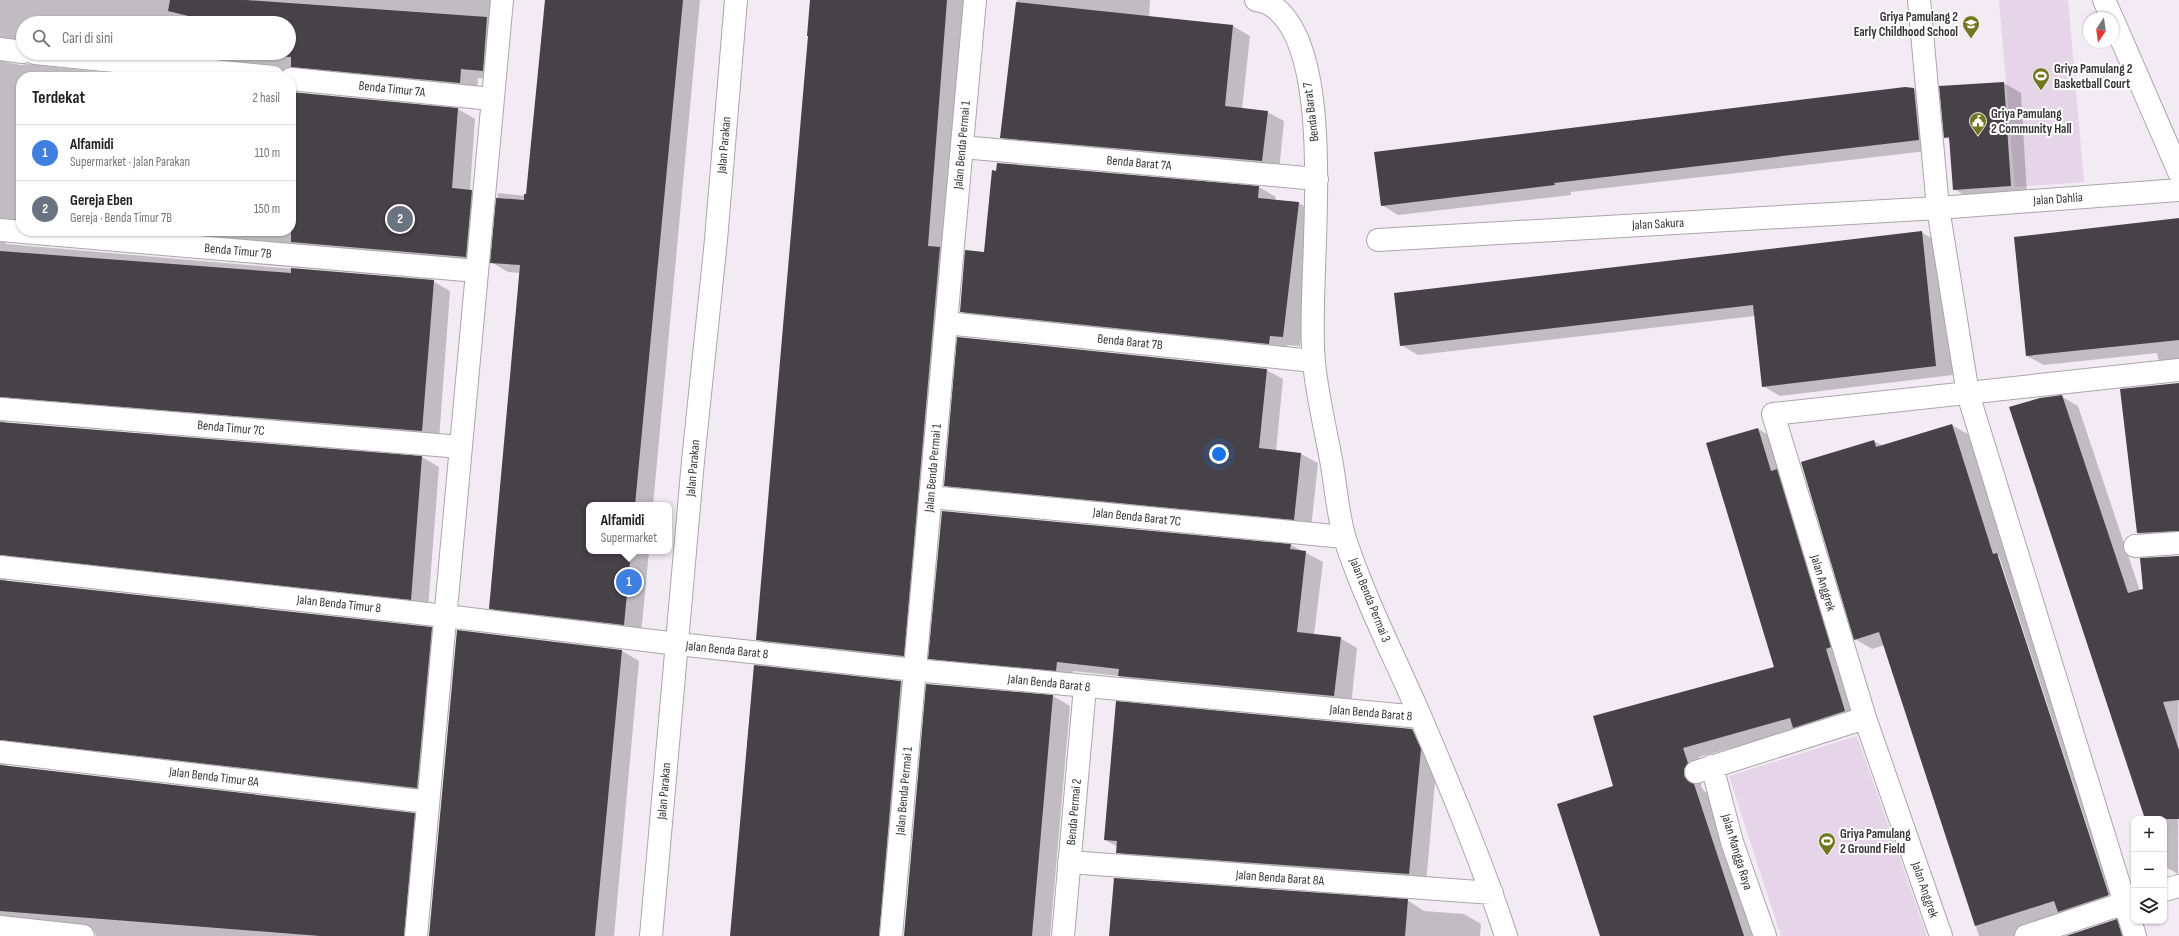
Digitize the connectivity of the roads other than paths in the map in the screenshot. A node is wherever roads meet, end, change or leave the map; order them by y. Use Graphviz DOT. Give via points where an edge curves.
graph roads {
  1 [pos="502,0"];
  2 [pos="736,0"];
  3 [pos="974,0"];
  4 [pos="1256,0"];
  5 [pos="1919,0"];
  6 [pos="2104,0"];
  7 [pos="2109,12"];
  8 [pos="2119,35"];
  9 [pos="0,50"];
  10 [pos="16,51"];
  11 [pos="104,60"];
  12 [pos="223,72"];
  13 [pos="296,79"];
  14 [pos="492,99"];
  15 [pos="962,148"];
  16 [pos="2179,172"];
  17 [pos="1317,179"];
  18 [pos="2179,190"];
  19 [pos="1938,208"];
  20 [pos="0,230"];
  21 [pos="16,231"];
  22 [pos="70,236"];
  23 [pos="1378,240"];
  24 [pos="1315,244"];
  25 [pos="477,271"];
  26 [pos="946,323"];
  27 [pos="1314,361"];
  28 [pos="2179,370"];
  29 [pos="1968,394"];
  30 [pos="0,409"];
  31 [pos="461,447"];
  32 [pos="930,497"];
  33 [pos="1344,537"];
  34 [pos="2179,543"];
  35 [pos="2135,546"];
  36 [pos="0,567"];
  37 [pos="446,616"];
  38 [pos="678,644"];
  39 [pos="915,670"];
  40 [pos="1085,687"];
  41 [pos="1420,717"];
  42 [pos="1865,718"];
  43 [pos="0,752"];
  44 [pos="428,802"];
  45 [pos="1069,862"];
  46 [pos="2179,886"];
  47 [pos="2167,889"];
  48 [pos="1492,893"];
  49 [pos="2129,901"];
  50 [pos="0,927"];
  51 [pos="83,936"];
  52 [pos="416,936"];
  53 [pos="651,936"];
  54 [pos="891,936"];
  55 [pos="1063,936"];
  56 [pos="1506,936"];
  57 [pos="1765,936"];
  58 [pos="1941,936"];
  59 [pos="2026,936"];
  60 [pos="2135,936"];
  1 -- 14 [label="street"];
  2 -- 38 [label="street, Jalan Parakan"];
  3 -- 15 [label="street, Jalan Benda Permai 1"];
  4 -- 17 [label="street, Benda Barat 7" via="1270,5 1288,21 1300,47 1312,102"];
  5 -- 19 [label="street"];
  6 -- 7 [label="street"];
  8 -- 16 [label="street"];
  9 -- 10 [label="street"];
  11 -- 12 [label="street"];
  13 -- 14 [label="street, Benda Timur 7A"];
  14 -- 25 [label="street"];
  15 -- 17 [label="street, Benda Barat 7A"];
  15 -- 26 [label="street, Jalan Benda Permai 1"];
  17 -- 24 [label="street, Benda Barat 7"];
  18 -- 19 [label="street, Jalan Dahlia"];
  19 -- 23 [label="street, Jalan Sakura"];
  19 -- 29 [label="street"];
  20 -- 21 [label="street, Benda Timur 7B"];
  22 -- 25 [label="street, Benda Timur 7B"];
  24 -- 27 [label="street, Jalan Benda Permai 3"];
  25 -- 31 [label="street"];
  26 -- 27 [label="street, Benda Barat 7B"];
  26 -- 32 [label="street, Jalan Benda Permai 1"];
  27 -- 33 [label="street, Jalan Benda Permai 3"];
  28 -- 29 [label="street"];
  29 -- 42 [label="street, Jalan Anggrek" via="1772,414"];
  29 -- 49 [label="street"];
  30 -- 31 [label="street, Benda Timur 7C"];
  31 -- 37 [label="street"];
  32 -- 33 [label="street, Jalan Benda Barat 7C"];
  32 -- 39 [label="street, Jalan Benda Permai 1"];
  33 -- 41 [label="street, Jalan Benda Permai 3" via="1385,640"];
  34 -- 35 [label="street"];
  36 -- 37 [label="street, Jalan Benda Timur 8"];
  37 -- 38 [label="street, Jalan Benda Timur 8"];
  37 -- 44 [label="street"];
  38 -- 39 [label="street, Jalan Benda Barat 8"];
  38 -- 53 [label="street, Jalan Parakan"];
  39 -- 40 [label="street, Jalan Benda Barat 8"];
  39 -- 54 [label="street, Jalan Benda Permai 1"];
  40 -- 41 [label="street, Jalan Benda Barat 8"];
  40 -- 45 [label="street, Benda Permai 2"];
  41 -- 48 [label="street, Jalan Benda Permai 3"];
  42 -- 57 [label="street, Jalan Mangga Raya" via="1704,769"];
  42 -- 58 [label="street, Jalan Anggrek"];
  43 -- 44 [label="street, Jalan Benda Timur 8A"];
  44 -- 52 [label="street"];
  45 -- 48 [label="street, Jalan Benda Barat 8A"];
  45 -- 55 [label="street, Benda Permai 2"];
  46 -- 47 [label="street"];
  48 -- 56 [label="street, Jalan Benda Permai 3"];
  49 -- 59 [label="street"];
  49 -- 60 [label="street"];
  50 -- 51 [label="street"];
}
